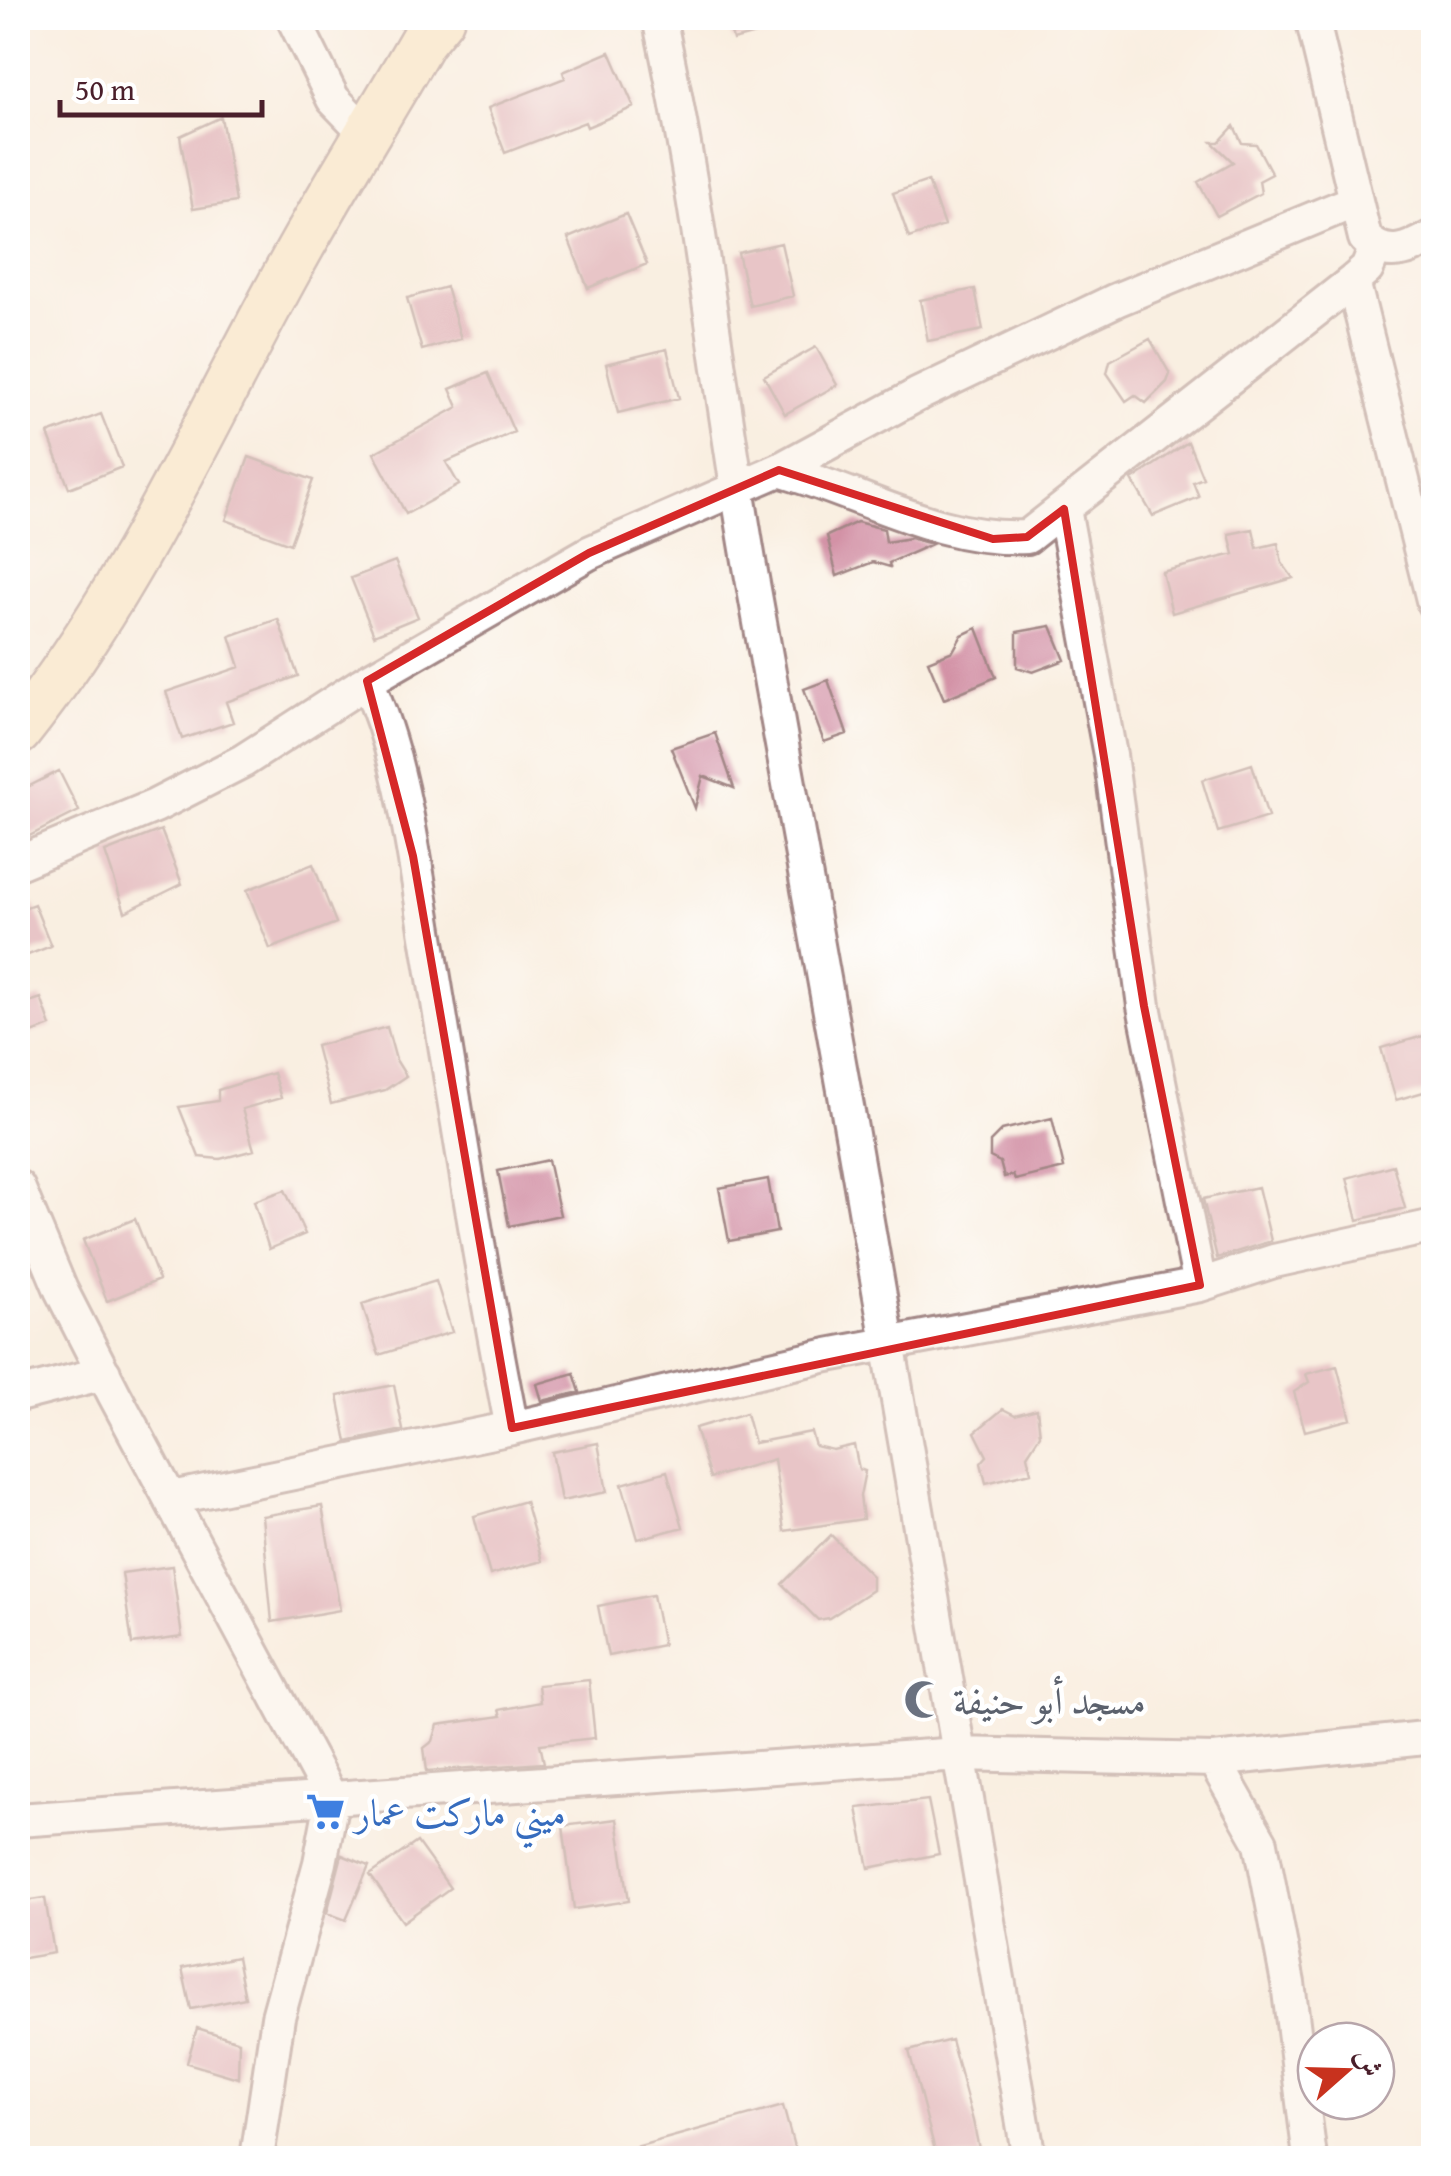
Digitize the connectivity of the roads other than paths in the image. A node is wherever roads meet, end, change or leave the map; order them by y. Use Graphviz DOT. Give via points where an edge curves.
graph roads {
  1 [pos="293,18"];
  2 [pos="441,18"];
  3 [pos="659,18"];
  4 [pos="1312,18"];
  5 [pos="368,135"];
  6 [pos="1354,202"];
  7 [pos="1434,236"];
  8 [pos="1375,249"];
  9 [pos="1354,281"];
  10 [pos="779,470"];
  11 [pos="736,490"];
  12 [pos="1064,509"];
  13 [pos="1434,604"];
  14 [pos="367,681"];
  15 [pos="18,732"];
  16 [pos="18,863"];
  17 [pos="18,1188"];
  18 [pos="1434,1226"];
  19 [pos="1200,1284"];
  20 [pos="891,1344"];
  21 [pos="104,1372"];
  22 [pos="18,1395"];
  23 [pos="512,1428"];
  24 [pos="172,1498"];
  25 [pos="1434,1737"];
  26 [pos="959,1754"];
  27 [pos="1214,1760"];
  28 [pos="332,1800"];
  29 [pos="18,1820"];
  30 [pos="257,2158"];
  31 [pos="1028,2158"];
  32 [pos="1310,2158"];
  1 -- 5 [label="street" via="333,99"];
  2 -- 5 [label="main road"];
  3 -- 11 [label="street"];
  4 -- 6 [label="street"];
  5 -- 15 [label="main road" via="291,264 158,520"];
  6 -- 8 [label="street"];
  6 -- 10 [label="street" via="1116,300 917,394"];
  7 -- 8 [label="street" via="1408,250"];
  8 -- 9 [label="street"];
  9 -- 12 [label="street"];
  9 -- 13 [label="street"];
  10 -- 11 [label="street"];
  10 -- 12 [label="street" via="953,532 993,539 1027,537"];
  11 -- 14 [label="street" via="590,554"];
  11 -- 20 [label="street"];
  12 -- 19 [label="street" via="1110,755 1144,1006"];
  14 -- 16 [label="street" via="243,760 155,806"];
  14 -- 23 [label="street" via="389,741 413,856"];
  17 -- 21 [label="street"];
  18 -- 19 [label="street"];
  19 -- 20 [label="street"];
  20 -- 23 [label="street"];
  20 -- 26 [label="street"];
  21 -- 22 [label="street"];
  21 -- 24 [label="street"];
  23 -- 24 [label="street"];
  24 -- 28 [label="street"];
  25 -- 27 [label="street"];
  26 -- 27 [label="street"];
  26 -- 28 [label="street"];
  26 -- 31 [label="street"];
  27 -- 32 [label="street" via="1261,1843 1288,1983"];
  28 -- 29 [label="street"];
  28 -- 30 [label="street" via="278,2017"];
}
